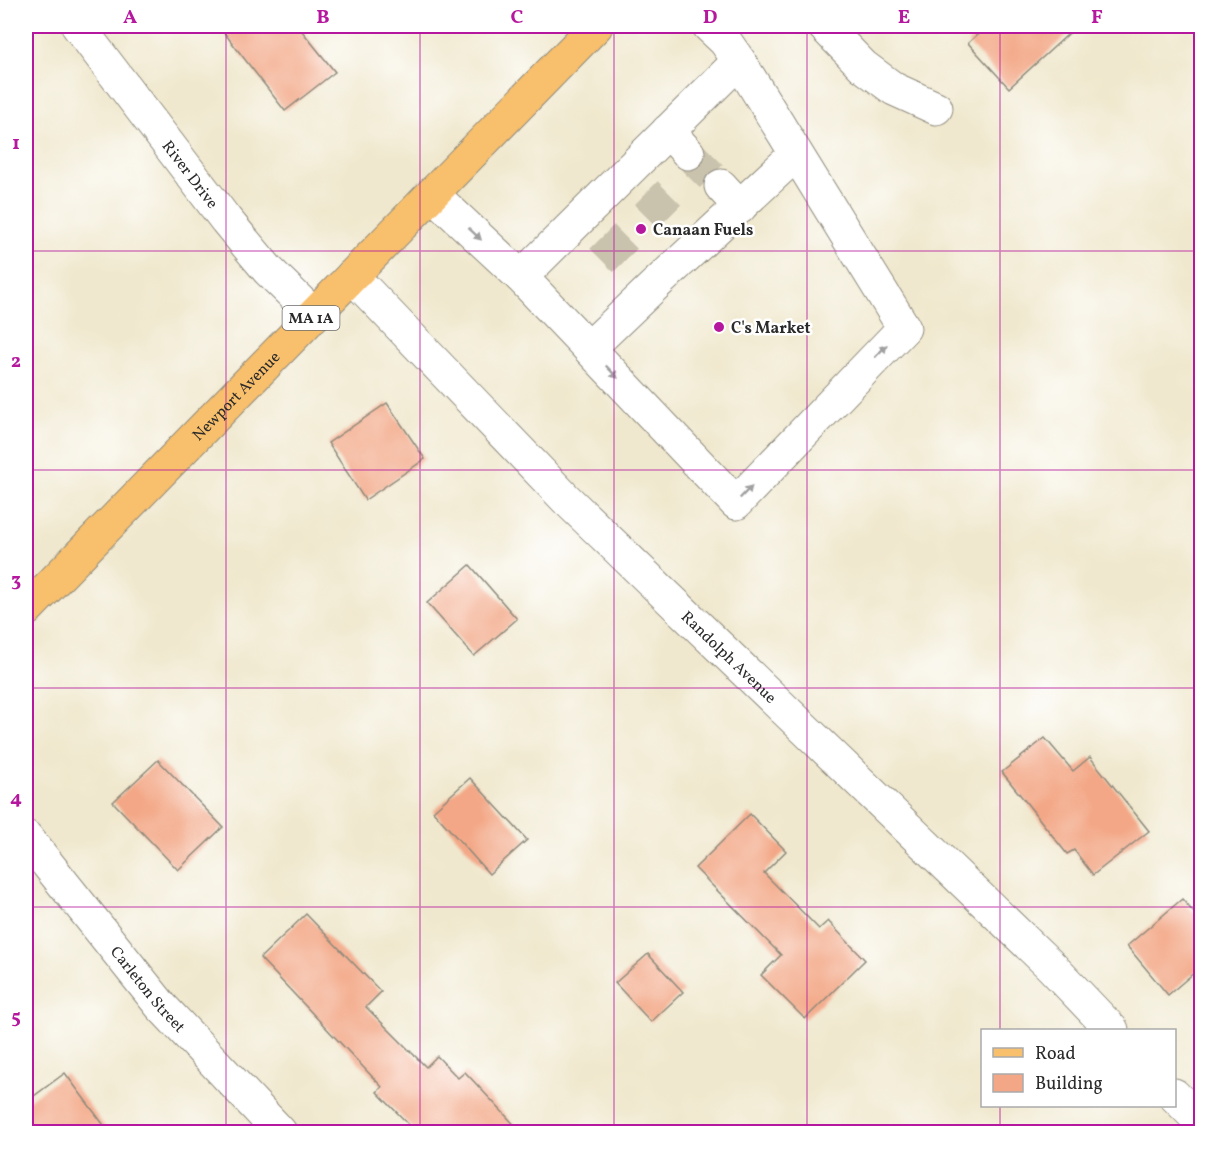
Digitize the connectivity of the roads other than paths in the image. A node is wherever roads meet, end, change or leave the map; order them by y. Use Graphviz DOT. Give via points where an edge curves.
graph roads {
  1 [pos="78,26"];
  2 [pos="596,26"];
  3 [pos="709,26"];
  4 [pos="824,26"];
  5 [pos="739,61"];
  6 [pos="936,108"];
  7 [pos="796,154"];
  8 [pos="432,194"];
  9 [pos="351,276"];
  10 [pos="520,277"];
  11 [pos="314,315"];
  12 [pos="589,348"];
  13 [pos="26,610"];
  14 [pos="26,837"];
  15 [pos="1112,1029"];
  16 [pos="1176,1097"];
  17 [pos="1202,1123"];
  18 [pos="280,1132"];
  1 -- 11 [label="street, River Drive" via="226,220 268,270"];
  2 -- 8 [label="main road, Newport Avenue / MA 1A"];
  3 -- 5 [label="street"];
  4 -- 6 [label="street" via="863,66 894,89"];
  5 -- 7 [label="street"];
  5 -- 10 [label="street" via="678,142 592,226"];
  7 -- 12 [label="street" via="730,196 644,279"];
  12 -- 7 [label="street, one-way" via="736,503 904,328"];
  8 -- 9 [label="main road, Newport Avenue / MA 1A"];
  8 -- 10 [label="street, one-way"];
  9 -- 11 [label="main road, Newport Avenue / MA 1A"];
  9 -- 15 [label="street, Randolph Avenue" via="566,499"];
  10 -- 12 [label="street"];
  11 -- 13 [label="main road, Newport Avenue / MA 1A"];
  14 -- 18 [label="street, Carleton Street" via="161,1006"];
  16 -- 17 [label="street"];
}
